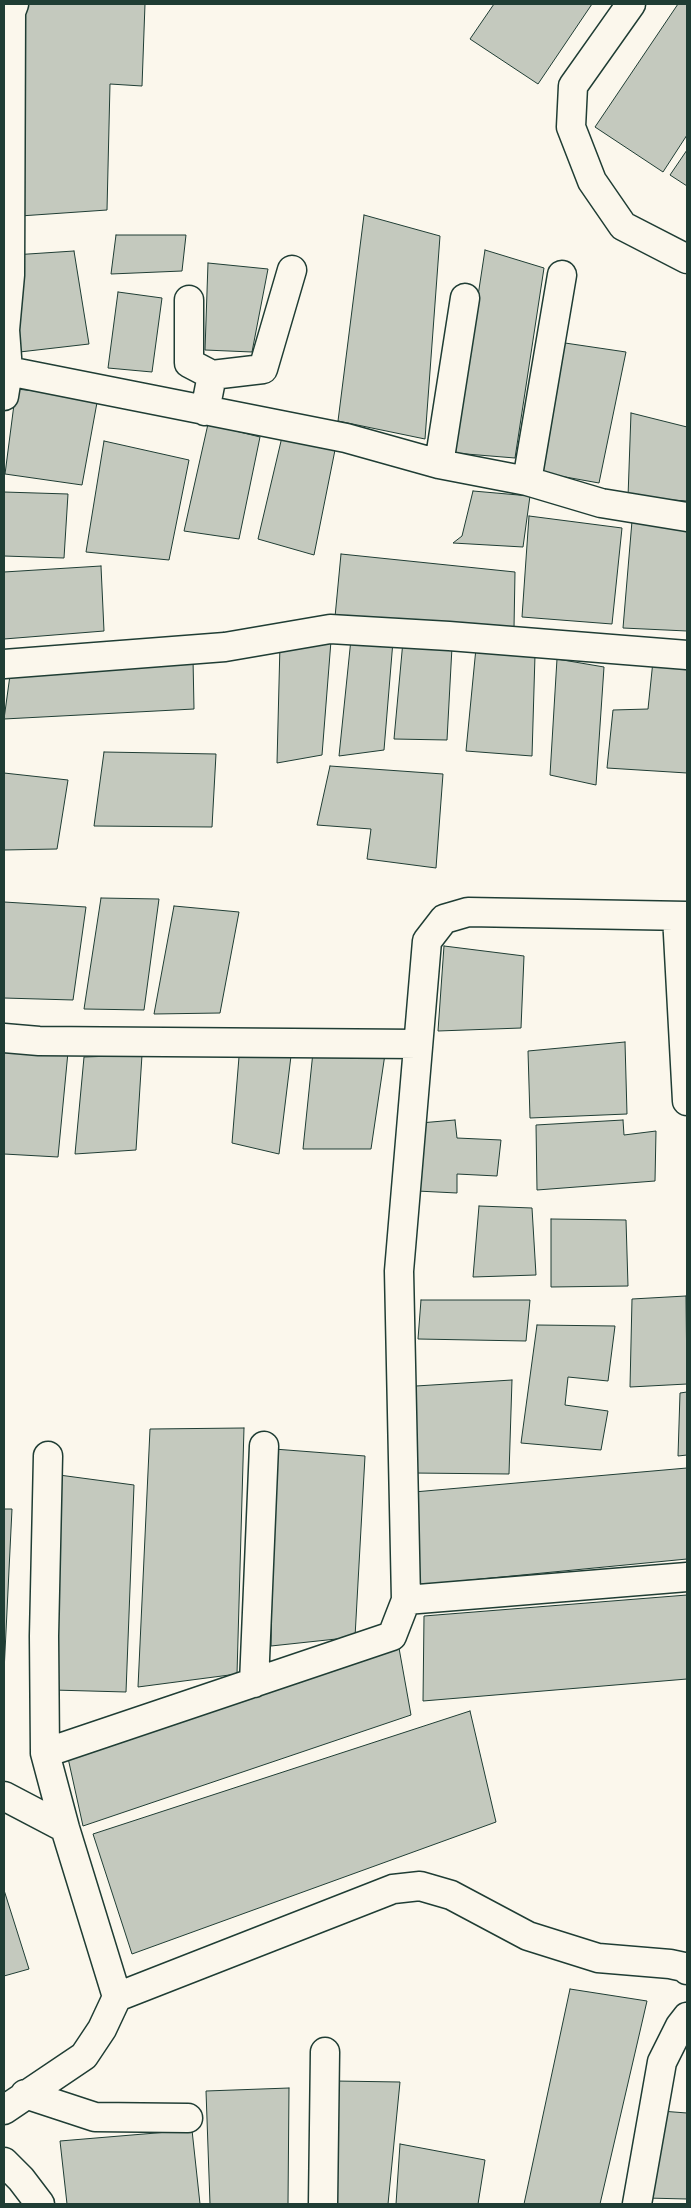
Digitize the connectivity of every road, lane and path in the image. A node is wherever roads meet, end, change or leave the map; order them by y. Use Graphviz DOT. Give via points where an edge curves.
graph roads {
  1 [pos="14,4"];
  2 [pos="631,4"];
  3 [pos="687,259"];
  4 [pos="292,270"];
  5 [pos="562,275"];
  6 [pos="465,298"];
  7 [pos="190,300"];
  8 [pos="4,330"];
  9 [pos="212,375"];
  10 [pos="6,384"];
  11 [pos="205,411"];
  12 [pos="439,464"];
  13 [pos="527,481"];
  14 [pos="687,517"];
  15 [pos="687,655"];
  16 [pos="4,664"];
  17 [pos="682,916"];
  18 [pos="4,1038"];
  19 [pos="418,1044"];
  20 [pos="687,1100"];
  21 [pos="264,1446"];
  22 [pos="48,1456"];
  23 [pos="687,1576"];
  24 [pos="406,1600"];
  25 [pos="254,1683"];
  26 [pos="45,1753"];
  27 [pos="4,1796"];
  28 [pos="65,1828"];
  29 [pos="687,1970"];
  30 [pos="117,1997"];
  31 [pos="687,2017"];
  32 [pos="326,2052"];
  33 [pos="25,2094"];
  34 [pos="4,2110"];
  35 [pos="188,2118"];
  36 [pos="4,2162"];
  37 [pos="40,2204"];
  38 [pos="323,2204"];
  39 [pos="637,2204"];
  1 -- 8 [label="street" via="11,12 10,276"];
  2 -- 3 [label="street" via="573,86 571,126 592,181 623,226"];
  4 -- 9 [label="street" via="263,369"];
  5 -- 13 [label="street"];
  6 -- 12 [label="street"];
  7 -- 9 [label="street" via="189,363"];
  8 -- 10 [label="street"];
  9 -- 11 [label="street"];
  10 -- 11 [label="street"];
  11 -- 12 [label="street" via="346,438"];
  12 -- 13 [label="street"];
  13 -- 14 [label="street" via="601,503"];
  15 -- 16 [label="street" via="330,629 225,648"];
  17 -- 19 [label="street" via="468,912 444,919 427,941"];
  17 -- 20 [label="street"];
  18 -- 19 [label="street"];
  19 -- 24 [label="street" via="399,1271"];
  21 -- 25 [label="street"];
  22 -- 26 [label="street"];
  23 -- 24 [label="street"];
  24 -- 25 [label="street" via="392,1636"];
  25 -- 26 [label="street"];
  26 -- 28 [label="street"];
  27 -- 28 [label="street"];
  28 -- 30 [label="street"];
  29 -- 30 [label="street" via="670,1964 598,1958 528,1936 451,1894 420,1886 393,1889"];
  30 -- 33 [label="street" via="102,2029 84,2056"];
  31 -- 39 [label="street" via="662,2062"];
  32 -- 38 [label="street"];
  33 -- 34 [label="street"];
  33 -- 35 [label="street" via="95,2117"];
  36 -- 37 [label="street"];
}
